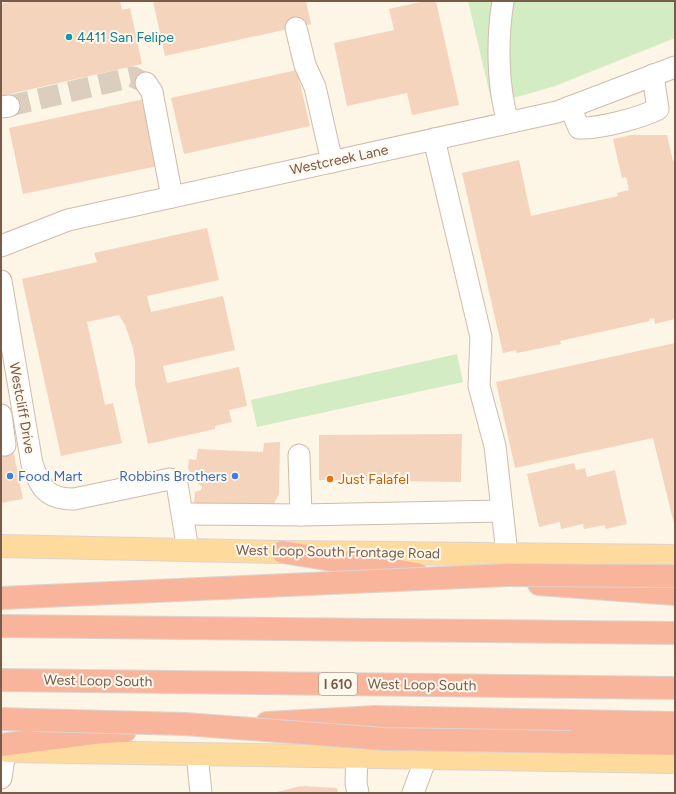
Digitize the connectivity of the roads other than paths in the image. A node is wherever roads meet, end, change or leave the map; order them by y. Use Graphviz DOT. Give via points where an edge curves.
graph roads {
  1 [pos="503,1"];
  2 [pos="296,28"];
  3 [pos="675,68"];
  4 [pos="653,75"];
  5 [pos="146,83"];
  6 [pos="570,107"];
  7 [pos="508,122"];
  8 [pos="434,139"];
  9 [pos="332,162"];
  10 [pos="172,197"];
  11 [pos="1,246"];
  12 [pos="1,281"];
  13 [pos="9,374"];
  14 [pos="1,415"];
  15 [pos="1,445"];
  16 [pos="299,455"];
  17 [pos="502,511"];
  18 [pos="182,514"];
  19 [pos="301,515"];
  20 [pos="1,546"];
  21 [pos="188,550"];
  22 [pos="283,552"];
  23 [pos="507,554"];
  24 [pos="675,556"];
  25 [pos="675,576"];
  26 [pos="675,594"];
  27 [pos="1,598"];
  28 [pos="1,626"];
  29 [pos="675,633"];
  30 [pos="1,680"];
  31 [pos="675,688"];
  32 [pos="1,719"];
  33 [pos="675,723"];
  34 [pos="675,744"];
  35 [pos="2,749"];
  36 [pos="197,754"];
  37 [pos="357,756"];
  38 [pos="426,758"];
  39 [pos="675,762"];
  40 [pos="1,778"];
  41 [pos="201,793"];
  42 [pos="358,793"];
  43 [pos="413,793"];
  1 -- 7 [label="street" via="501,101"];
  2 -- 9 [label="street" via="305,65 315,87"];
  3 -- 4 [label="street, Westcreek Lane"];
  4 -- 6 [label="street, Westcreek Lane"];
  4 -- 6 [label="street" via="658,109 647,114 589,129 579,128"];
  5 -- 10 [label="street" via="152,92"];
  6 -- 7 [label="street, Westcreek Lane"];
  7 -- 8 [label="street, Westcreek Lane"];
  8 -- 9 [label="street, Westcreek Lane"];
  8 -- 17 [label="street" via="481,337 479,386 495,446"];
  9 -- 10 [label="street, Westcreek Lane"];
  10 -- 11 [label="street, Westcreek Lane" via="68,220"];
  12 -- 13 [label="street, Westcliff Drive"];
  13 -- 18 [label="street, Westcliff Drive" via="32,464 39,482 52,496 74,499 170,479 177,484"];
  14 -- 15 [label="street" via="5,445"];
  16 -- 19 [label="street"];
  17 -- 19 [label="street"];
  17 -- 23 [label="street"];
  18 -- 19 [label="street"];
  18 -- 21 [label="street, Westcliff Drive"];
  20 -- 21 [label="main road, West Loop South Frontage Road"];
  21 -- 22 [label="main road, West Loop South Frontage Road"];
  22 -- 23 [label="main road, West Loop South Frontage Road"];
  22 -- 26 [label="highway" via="428,576"];
  23 -- 24 [label="main road, West Loop South Frontage Road"];
  25 -- 27 [label="highway, bridge" via="507,575"];
  28 -- 29 [label="highway"];
  30 -- 31 [label="highway, West Loop South / I 610"];
  32 -- 34 [label="highway, bridge" via="185,724 384,739"];
  33 -- 35 [label="highway" via="375,717 102,732"];
  35 -- 36 [label="main road"];
  35 -- 40 [label="street"];
  36 -- 37 [label="main road"];
  36 -- 41 [label="street"];
  37 -- 38 [label="main road"];
  37 -- 42 [label="street"];
  38 -- 39 [label="main road"];
  38 -- 43 [label="street"];
}
